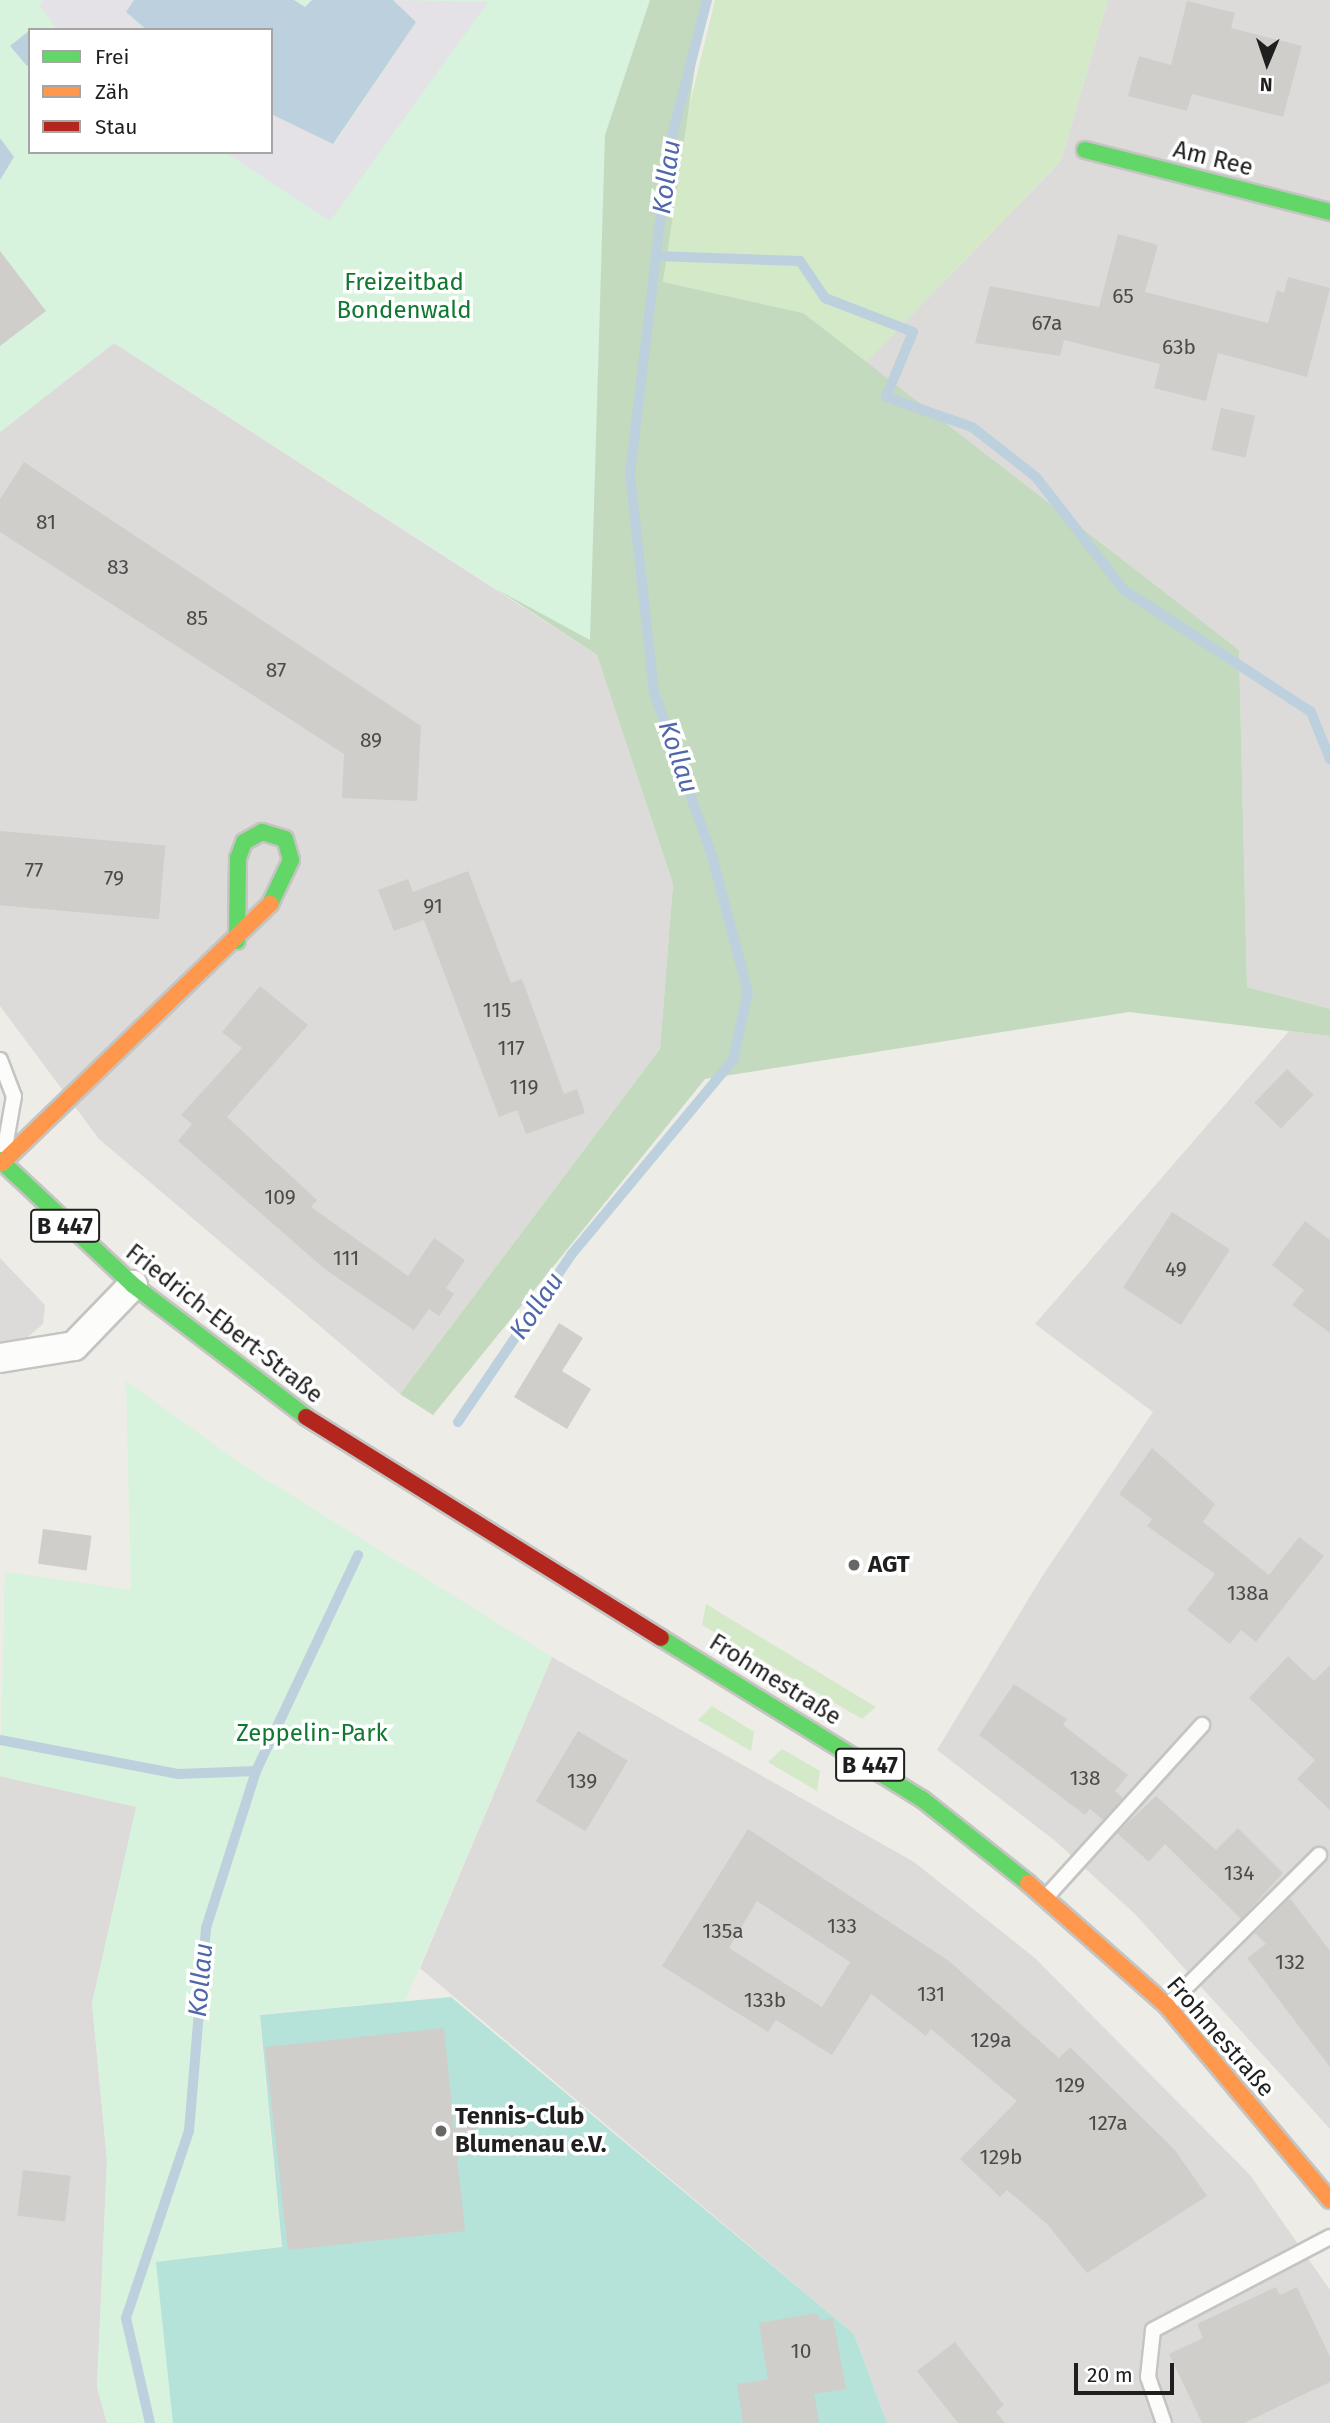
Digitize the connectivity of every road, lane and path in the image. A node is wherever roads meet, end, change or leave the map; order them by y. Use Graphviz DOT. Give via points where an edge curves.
graph roads {
  1 [pos="1085,150"];
  2 [pos="1330,212"];
  3 [pos="237,941"];
  4 [pos="0,1060"];
  5 [pos="1,1161"];
  6 [pos="132,1285"];
  7 [pos="0,1358"];
  8 [pos="328,1433"];
  9 [pos="1202,1725"];
  10 [pos="1318,1854"];
  11 [pos="1046,1897"];
  12 [pos="1167,2006"];
  13 [pos="1330,2200"];
  14 [pos="1330,2237"];
  15 [pos="1164,2423"];
  1 -- 2 [label="main road, Am Ree"];
  3 -- 3 [label="main road" via="278,895 291,860 285,839 262,832 244,842 238,858"];
  3 -- 5 [label="main road"];
  4 -- 5 [label="lane" via="13,1096"];
  5 -- 6 [label="main road, Friedrich-Ebert-Straße / B 447"];
  6 -- 7 [label="street" via="74,1346"];
  6 -- 8 [label="main road, Friedrich-Ebert-Straße / B 447"];
  8 -- 11 [label="main road, Frohmestraße / B 447" via="870,1765"];
  9 -- 11 [label="lane"];
  10 -- 12 [label="lane"];
  11 -- 12 [label="main road, Frohmestraße / B 447"];
  12 -- 13 [label="main road, Frohmestraße / B 447"];
  14 -- 15 [label="lane" via="1153,2330 1148,2377"];
}
